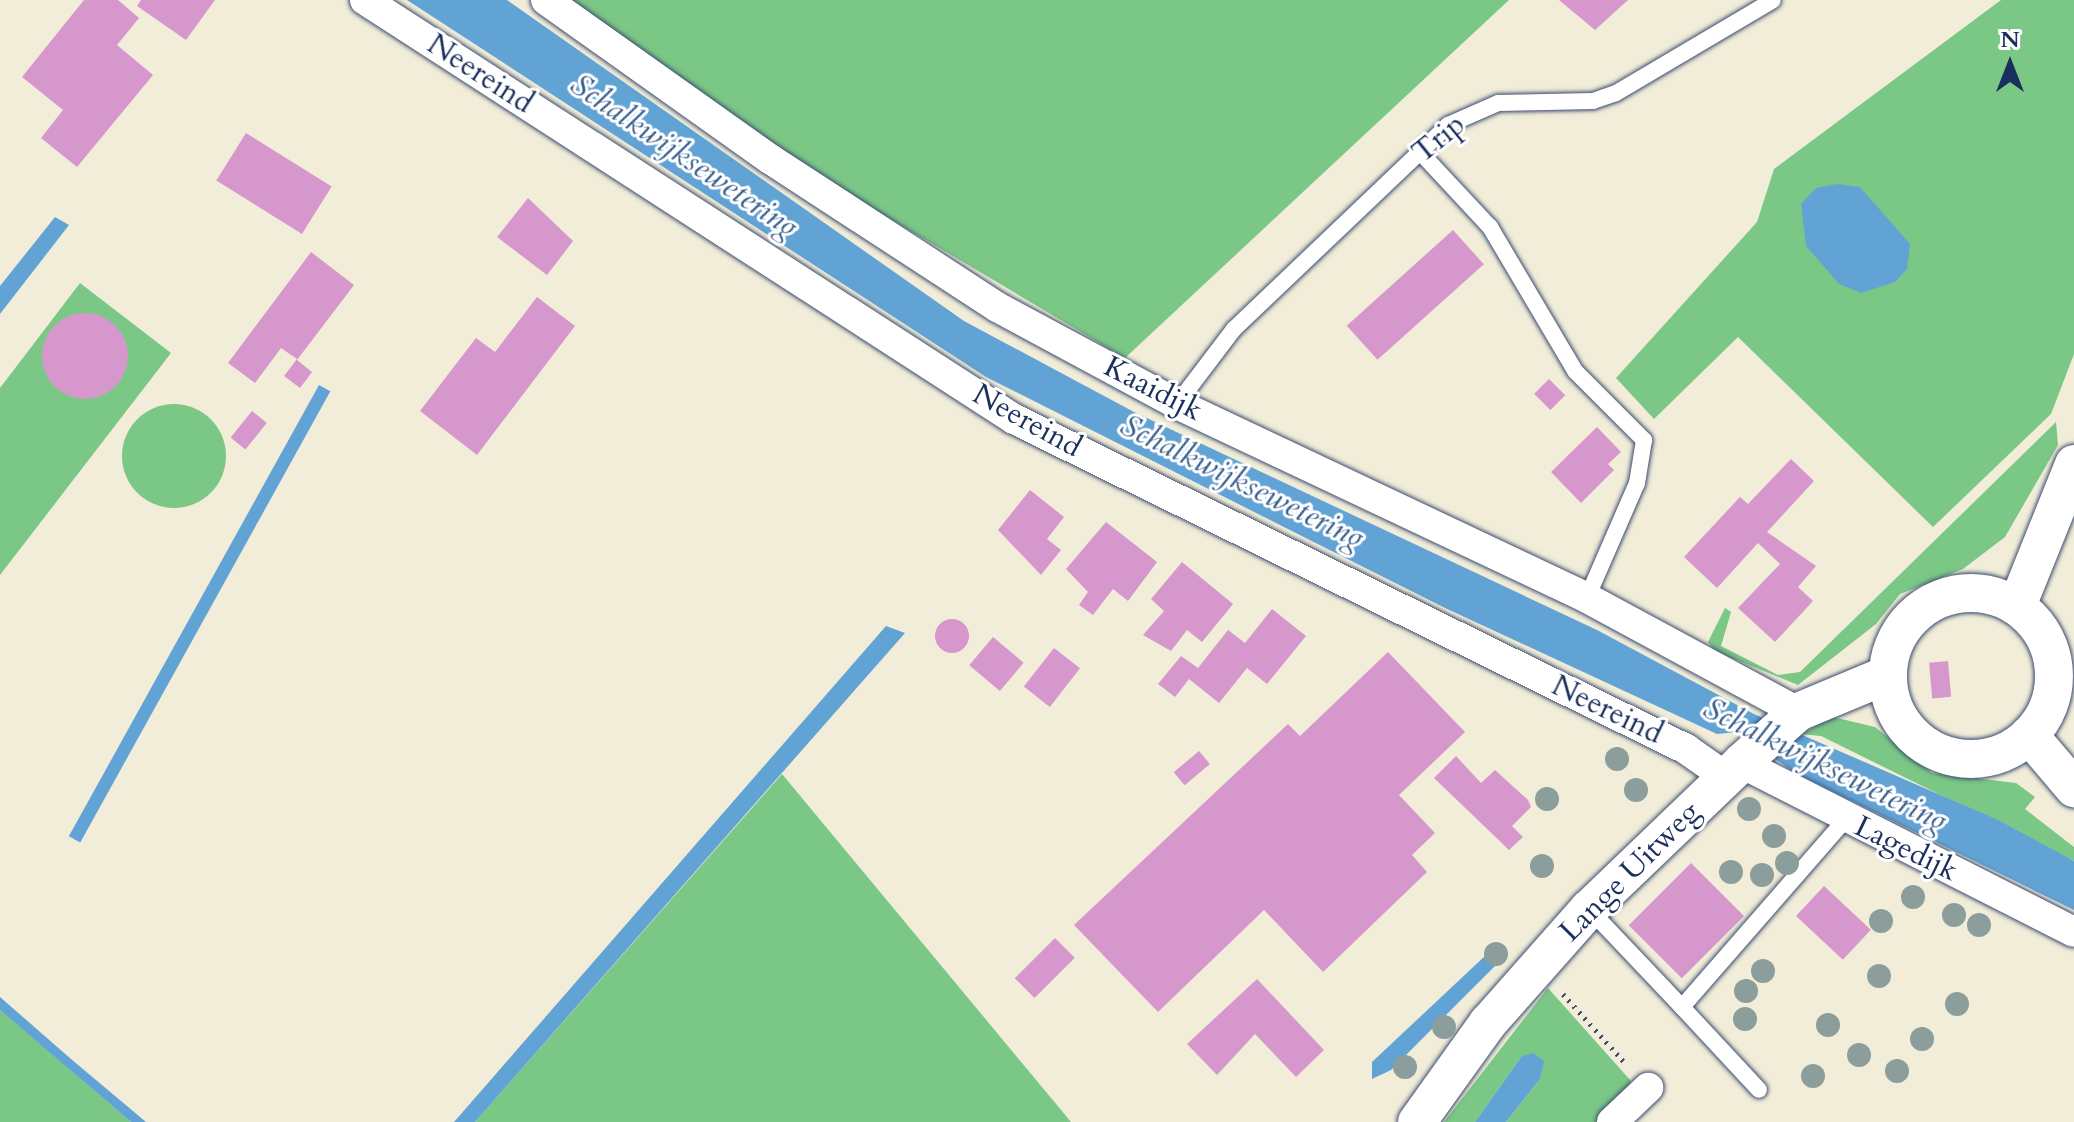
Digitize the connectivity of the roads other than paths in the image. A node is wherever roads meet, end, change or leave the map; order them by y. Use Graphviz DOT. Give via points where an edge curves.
graph roads {
  1 [pos="365,0"];
  2 [pos="546,0"];
  3 [pos="1773,0"];
  4 [pos="1420,152"];
  5 [pos="1177,404"];
  6 [pos="2074,464"];
  7 [pos="1587,598"];
  8 [pos="2017,606"];
  9 [pos="1887,675"];
  10 [pos="2029,735"];
  11 [pos="1761,745"];
  12 [pos="2074,788"];
  13 [pos="1846,819"];
  14 [pos="1589,909"];
  15 [pos="2074,932"];
  16 [pos="1682,1007"];
  17 [pos="1648,1088"];
  18 [pos="1759,1090"];
  19 [pos="1417,1122"];
  20 [pos="1612,1122"];
  1 -- 11 [label="street, Neereind" via="1014,419 1686,749"];
  2 -- 5 [label="street, Kaaidijk" via="891,241"];
  3 -- 4 [label="lane, Trip" via="1616,93 1593,101 1498,103 1448,125"];
  4 -- 5 [label="lane, Trip" via="1234,329"];
  4 -- 7 [label="lane" via="1490,227 1575,371 1644,440 1637,483"];
  5 -- 7 [label="street, Kaaidijk"];
  6 -- 8 [label="street"];
  7 -- 11 [label="street, Kaaidijk"];
  8 -- 9 [label="street" via="1969,592 1939,598 1897,635"];
  8 -- 10 [label="street" via="2048,642 2055,678 2046,713"];
  9 -- 10 [label="street" via="1894,709 1932,750 1988,758"];
  9 -- 11 [label="street, Lange Uitweg"];
  10 -- 12 [label="street"];
  11 -- 13 [label="street, Lagedijk"];
  11 -- 14 [label="street, Lange Uitweg"];
  13 -- 15 [label="street, Lagedijk"];
  13 -- 16 [label="lane"];
  14 -- 16 [label="lane"];
  14 -- 19 [label="street, Lange Uitweg"];
  16 -- 18 [label="lane"];
  17 -- 20 [label="street"];
}
